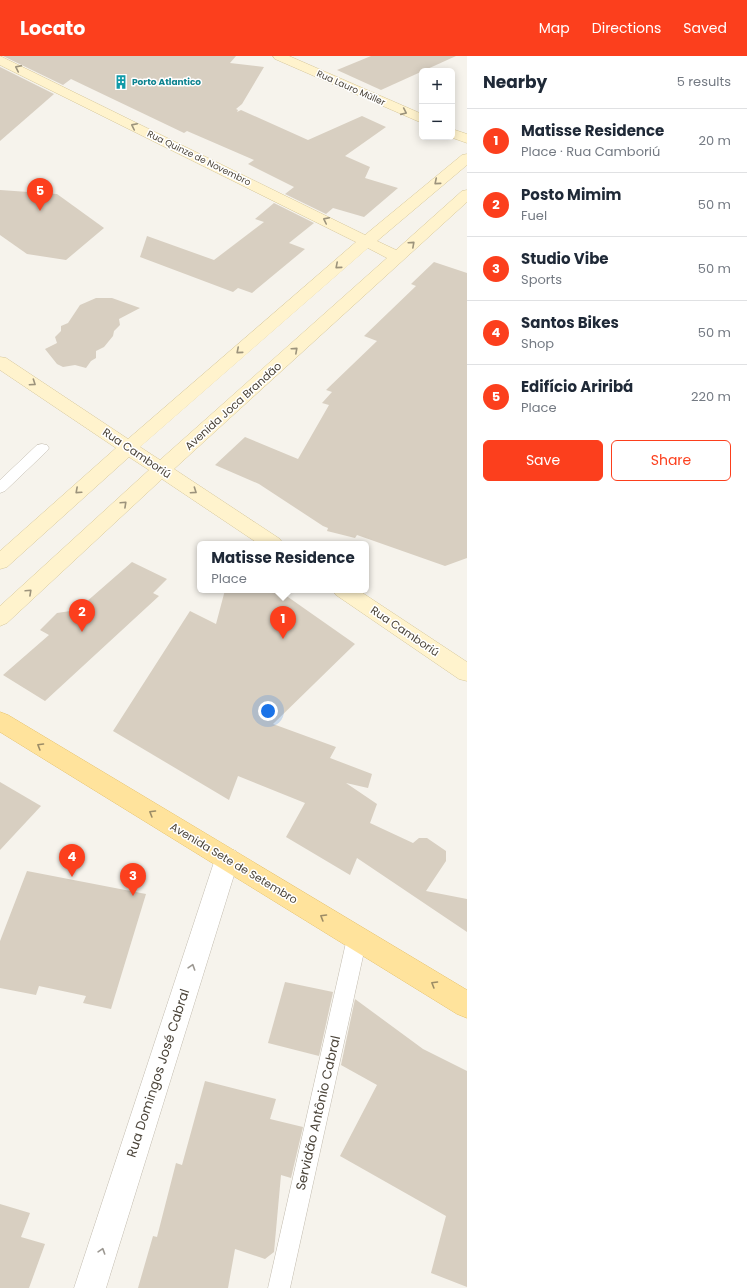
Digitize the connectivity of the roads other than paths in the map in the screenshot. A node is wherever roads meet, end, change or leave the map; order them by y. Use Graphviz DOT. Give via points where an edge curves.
graph roads {
  1 [pos="279,56"];
  2 [pos="0,60"];
  3 [pos="419,118"];
  4 [pos="455,134"];
  5 [pos="467,139"];
  6 [pos="467,158"];
  7 [pos="467,194"];
  8 [pos="367,241"];
  9 [pos="398,257"];
  10 [pos="0,362"];
  11 [pos="129,447"];
  12 [pos="42,448"];
  13 [pos="162,470"];
  14 [pos="0,488"];
  15 [pos="268,541"];
  16 [pos="0,562"];
  17 [pos="348,593"];
  18 [pos="0,618"];
  19 [pos="467,672"];
  20 [pos="0,722"];
  21 [pos="227,859"];
  22 [pos="357,938"];
  23 [pos="467,1004"];
  24 [pos="90,1288"];
  25 [pos="279,1288"];
  1 -- 3 [label="main road, Rua Lauro Müller, one-way"];
  8 -- 2 [label="main road, Rua Quinze de Novembro, one-way"];
  4 -- 5 [label="main road"];
  6 -- 8 [label="main road, one-way"];
  9 -- 7 [label="main road, Avenida Joca Brandão, one-way"];
  8 -- 9 [label="main road, Rua Quinze de Novembro"];
  8 -- 11 [label="main road, one-way"];
  13 -- 9 [label="main road, Avenida Joca Brandão, one-way"];
  10 -- 11 [label="main road, Rua Camboriú, one-way"];
  11 -- 13 [label="main road, Rua Camboriú"];
  11 -- 16 [label="main road, one-way"];
  12 -- 14 [label="lane"];
  13 -- 15 [label="main road, Rua Camboriú, one-way"];
  18 -- 13 [label="main road, Avenida Joca Brandão, one-way"];
  17 -- 19 [label="main road, Rua Camboriú"];
  21 -- 20 [label="main road, Avenida Sete de Setembro, one-way"];
  22 -- 21 [label="main road, Avenida Sete de Setembro, one-way"];
  24 -- 21 [label="street, Rua Domingos José Cabral, one-way"];
  23 -- 22 [label="main road, Avenida Sete de Setembro, one-way"];
  22 -- 25 [label="lane, Servidão Antônio Cabral"];
}
